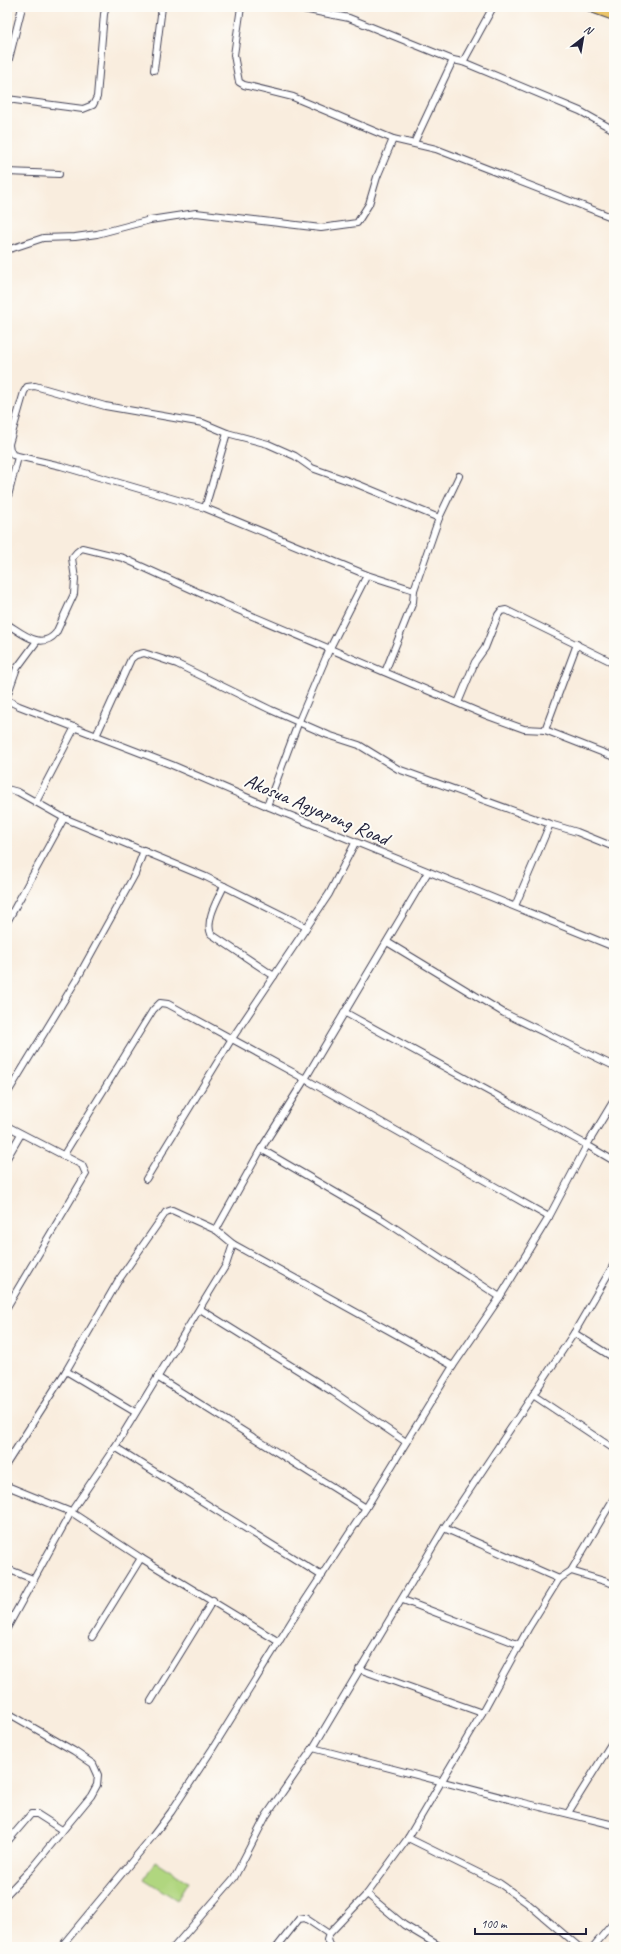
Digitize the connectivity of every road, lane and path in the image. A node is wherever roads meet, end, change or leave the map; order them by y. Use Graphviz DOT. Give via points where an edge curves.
graph roads {
  1 [pos="22,7"];
  2 [pos="106,7"];
  3 [pos="162,7"];
  4 [pos="242,7"];
  5 [pos="293,7"];
  6 [pos="493,7"];
  7 [pos="592,7"];
  8 [pos="614,15"];
  9 [pos="453,60"];
  10 [pos="463,62"];
  11 [pos="7,67"];
  12 [pos="154,70"];
  13 [pos="7,99"];
  14 [pos="614,130"];
  15 [pos="392,139"];
  16 [pos="414,143"];
  17 [pos="7,172"];
  18 [pos="59,174"];
  19 [pos="614,218"];
  20 [pos="7,250"];
  21 [pos="227,433"];
  22 [pos="18,457"];
  23 [pos="459,476"];
  24 [pos="7,500"];
  25 [pos="205,508"];
  26 [pos="438,518"];
  27 [pos="366,575"];
  28 [pos="414,590"];
  29 [pos="7,624"];
  30 [pos="37,642"];
  31 [pos="577,644"];
  32 [pos="330,648"];
  33 [pos="614,662"];
  34 [pos="385,672"];
  35 [pos="7,696"];
  36 [pos="7,700"];
  37 [pos="458,703"];
  38 [pos="299,721"];
  39 [pos="75,727"];
  40 [pos="545,730"];
  41 [pos="96,736"];
  42 [pos="614,757"];
  43 [pos="7,789"];
  44 [pos="36,802"];
  45 [pos="266,806"];
  46 [pos="64,818"];
  47 [pos="550,824"];
  48 [pos="355,843"];
  49 [pos="614,847"];
  50 [pos="144,850"];
  51 [pos="428,872"];
  52 [pos="224,886"];
  53 [pos="515,906"];
  54 [pos="7,922"];
  55 [pos="306,928"];
  56 [pos="387,942"];
  57 [pos="614,947"];
  58 [pos="274,976"];
  59 [pos="344,1012"];
  60 [pos="231,1040"];
  61 [pos="614,1066"];
  62 [pos="305,1078"];
  63 [pos="7,1094"];
  64 [pos="614,1100"];
  65 [pos="7,1126"];
  66 [pos="22,1134"];
  67 [pos="587,1145"];
  68 [pos="261,1149"];
  69 [pos="63,1156"];
  70 [pos="7,1158"];
  71 [pos="614,1161"];
  72 [pos="146,1179"];
  73 [pos="549,1217"];
  74 [pos="216,1230"];
  75 [pos="233,1244"];
  76 [pos="614,1265"];
  77 [pos="500,1297"];
  78 [pos="7,1307"];
  79 [pos="200,1309"];
  80 [pos="574,1333"];
  81 [pos="614,1358"];
  82 [pos="453,1366"];
  83 [pos="66,1371"];
  84 [pos="157,1377"];
  85 [pos="532,1395"];
  86 [pos="135,1412"];
  87 [pos="406,1442"];
  88 [pos="115,1447"];
  89 [pos="614,1449"];
  90 [pos="7,1463"];
  91 [pos="7,1486"];
  92 [pos="613,1501"];
  93 [pos="366,1508"];
  94 [pos="71,1512"];
  95 [pos="444,1528"];
  96 [pos="141,1558"];
  97 [pos="7,1569"];
  98 [pos="571,1571"];
  99 [pos="322,1576"];
  100 [pos="33,1579"];
  101 [pos="559,1579"];
  102 [pos="614,1584"];
  103 [pos="213,1600"];
  104 [pos="403,1600"];
  105 [pos="7,1628"];
  106 [pos="92,1637"];
  107 [pos="279,1642"];
  108 [pos="520,1645"];
  109 [pos="359,1669"];
  110 [pos="151,1702"];
  111 [pos="7,1713"];
  112 [pos="482,1713"];
  113 [pos="614,1739"];
  114 [pos="313,1748"];
  115 [pos="442,1781"];
  116 [pos="568,1813"];
  117 [pos="614,1825"];
  118 [pos="62,1830"];
  119 [pos="408,1838"];
  120 [pos="7,1842"];
  121 [pos="7,1894"];
  122 [pos="367,1894"];
  123 [pos="614,1922"];
  124 [pos="329,1934"];
  125 [pos="61,1947"];
  126 [pos="174,1947"];
  127 [pos="278,1947"];
  128 [pos="330,1947"];
  129 [pos="442,1947"];
  130 [pos="579,1947"];
  131 [pos="594,1947"];
  1 -- 11 [label="street"];
  2 -- 13 [label="street" via="93,105 83,109"];
  3 -- 12 [label="street"];
  4 -- 15 [label="street" via="234,55 239,82 293,97"];
  5 -- 9 [label="street" via="349,18"];
  6 -- 10 [label="street"];
  7 -- 8 [label="highway"];
  9 -- 10 [label="street"];
  9 -- 16 [label="street"];
  10 -- 14 [label="street" via="580,111"];
  15 -- 16 [label="street"];
  15 -- 20 [label="street" via="369,204 357,223 322,228 196,212 150,220 97,234 43,238"];
  16 -- 19 [label="street"];
  17 -- 18 [label="street"];
  21 -- 22 [label="street" via="203,422 105,406 30,385 24,392 9,444 10,450"];
  21 -- 25 [label="street"];
  21 -- 26 [label="street" via="268,444 295,456 312,468"];
  22 -- 24 [label="street"];
  22 -- 25 [label="street" via="61,466"];
  23 -- 26 [label="street"];
  25 -- 27 [label="street"];
  26 -- 28 [label="street"];
  27 -- 28 [label="street"];
  27 -- 32 [label="street"];
  28 -- 34 [label="street" via="413,602"];
  29 -- 30 [label="street"];
  30 -- 32 [label="street" via="51,639 60,624 74,594 72,558 82,548 122,558"];
  30 -- 35 [label="street" via="17,668"];
  31 -- 33 [label="street"];
  31 -- 37 [label="street" via="514,613 501,611"];
  31 -- 40 [label="street"];
  32 -- 34 [label="street"];
  32 -- 38 [label="street"];
  34 -- 37 [label="street"];
  36 -- 39 [label="street, Akosua Agyapong Road"];
  37 -- 40 [label="street" via="511,725 524,729"];
  38 -- 41 [label="street" via="177,664 144,652 136,654 131,659"];
  38 -- 45 [label="street"];
  38 -- 47 [label="street" via="328,735 359,745 398,769"];
  39 -- 41 [label="street, Akosua Agyapong Road"];
  39 -- 44 [label="street"];
  40 -- 42 [label="street"];
  41 -- 45 [label="street, Akosua Agyapong Road"];
  43 -- 44 [label="street"];
  44 -- 46 [label="street"];
  45 -- 48 [label="street, Akosua Agyapong Road"];
  46 -- 50 [label="street"];
  46 -- 54 [label="street"];
  47 -- 49 [label="street"];
  47 -- 53 [label="street"];
  48 -- 51 [label="street, Akosua Agyapong Road"];
  48 -- 55 [label="street" via="328,894"];
  50 -- 52 [label="street"];
  50 -- 63 [label="street" via="135,874 78,979"];
  51 -- 53 [label="street, Akosua Agyapong Road"];
  51 -- 56 [label="street"];
  52 -- 55 [label="street"];
  52 -- 58 [label="street" via="211,917 211,934"];
  53 -- 57 [label="street, Akosua Agyapong Road"];
  55 -- 58 [label="street"];
  56 -- 59 [label="street"];
  56 -- 61 [label="street" via="504,1013"];
  58 -- 60 [label="street"];
  59 -- 62 [label="street"];
  59 -- 67 [label="street"];
  60 -- 62 [label="street"];
  60 -- 69 [label="street" via="168,1004 160,1003 153,1010"];
  60 -- 72 [label="street"];
  62 -- 68 [label="street"];
  62 -- 73 [label="street"];
  64 -- 67 [label="street"];
  65 -- 66 [label="street"];
  66 -- 69 [label="street"];
  66 -- 70 [label="street"];
  67 -- 71 [label="street"];
  67 -- 73 [label="street"];
  68 -- 74 [label="street"];
  68 -- 77 [label="street" via="383,1220"];
  69 -- 78 [label="street" via="82,1165 86,1174"];
  73 -- 77 [label="street"];
  74 -- 75 [label="street"];
  74 -- 83 [label="street" via="172,1210 166,1212 118,1281"];
  75 -- 79 [label="street" via="226,1265"];
  75 -- 82 [label="street"];
  76 -- 80 [label="street"];
  77 -- 82 [label="street"];
  79 -- 84 [label="street"];
  79 -- 87 [label="street"];
  80 -- 81 [label="street"];
  80 -- 85 [label="street"];
  82 -- 87 [label="street"];
  83 -- 86 [label="street"];
  83 -- 90 [label="street"];
  84 -- 86 [label="street"];
  84 -- 93 [label="street"];
  85 -- 89 [label="street"];
  85 -- 95 [label="street"];
  86 -- 88 [label="street"];
  87 -- 93 [label="street"];
  88 -- 94 [label="street"];
  88 -- 99 [label="street"];
  91 -- 94 [label="street"];
  92 -- 98 [label="street"];
  93 -- 99 [label="street"];
  94 -- 96 [label="street"];
  94 -- 100 [label="street"];
  95 -- 101 [label="street"];
  95 -- 104 [label="street"];
  96 -- 103 [label="street"];
  96 -- 106 [label="street"];
  97 -- 100 [label="street"];
  98 -- 101 [label="street"];
  98 -- 102 [label="street"];
  99 -- 107 [label="street"];
  100 -- 105 [label="street"];
  101 -- 108 [label="street"];
  103 -- 107 [label="street"];
  103 -- 110 [label="street"];
  104 -- 108 [label="street"];
  104 -- 109 [label="street"];
  107 -- 125 [label="street" via="171,1812"];
  108 -- 112 [label="street"];
  109 -- 112 [label="street"];
  109 -- 114 [label="street"];
  111 -- 118 [label="street" via="74,1751 93,1764 96,1770 97,1786"];
  112 -- 115 [label="street"];
  113 -- 116 [label="street"];
  114 -- 115 [label="street"];
  114 -- 126 [label="street" via="266,1816 234,1878"];
  115 -- 116 [label="street"];
  115 -- 119 [label="street"];
  116 -- 117 [label="street"];
  118 -- 120 [label="street" via="37,1814 31,1814"];
  118 -- 121 [label="street"];
  119 -- 122 [label="street"];
  119 -- 130 [label="street" via="499,1883 526,1902"];
  122 -- 124 [label="street"];
  122 -- 129 [label="street" via="404,1925"];
  123 -- 131 [label="street"];
  124 -- 127 [label="street" via="305,1918 299,1919"];
  124 -- 128 [label="street" via="327,1940"];
}
